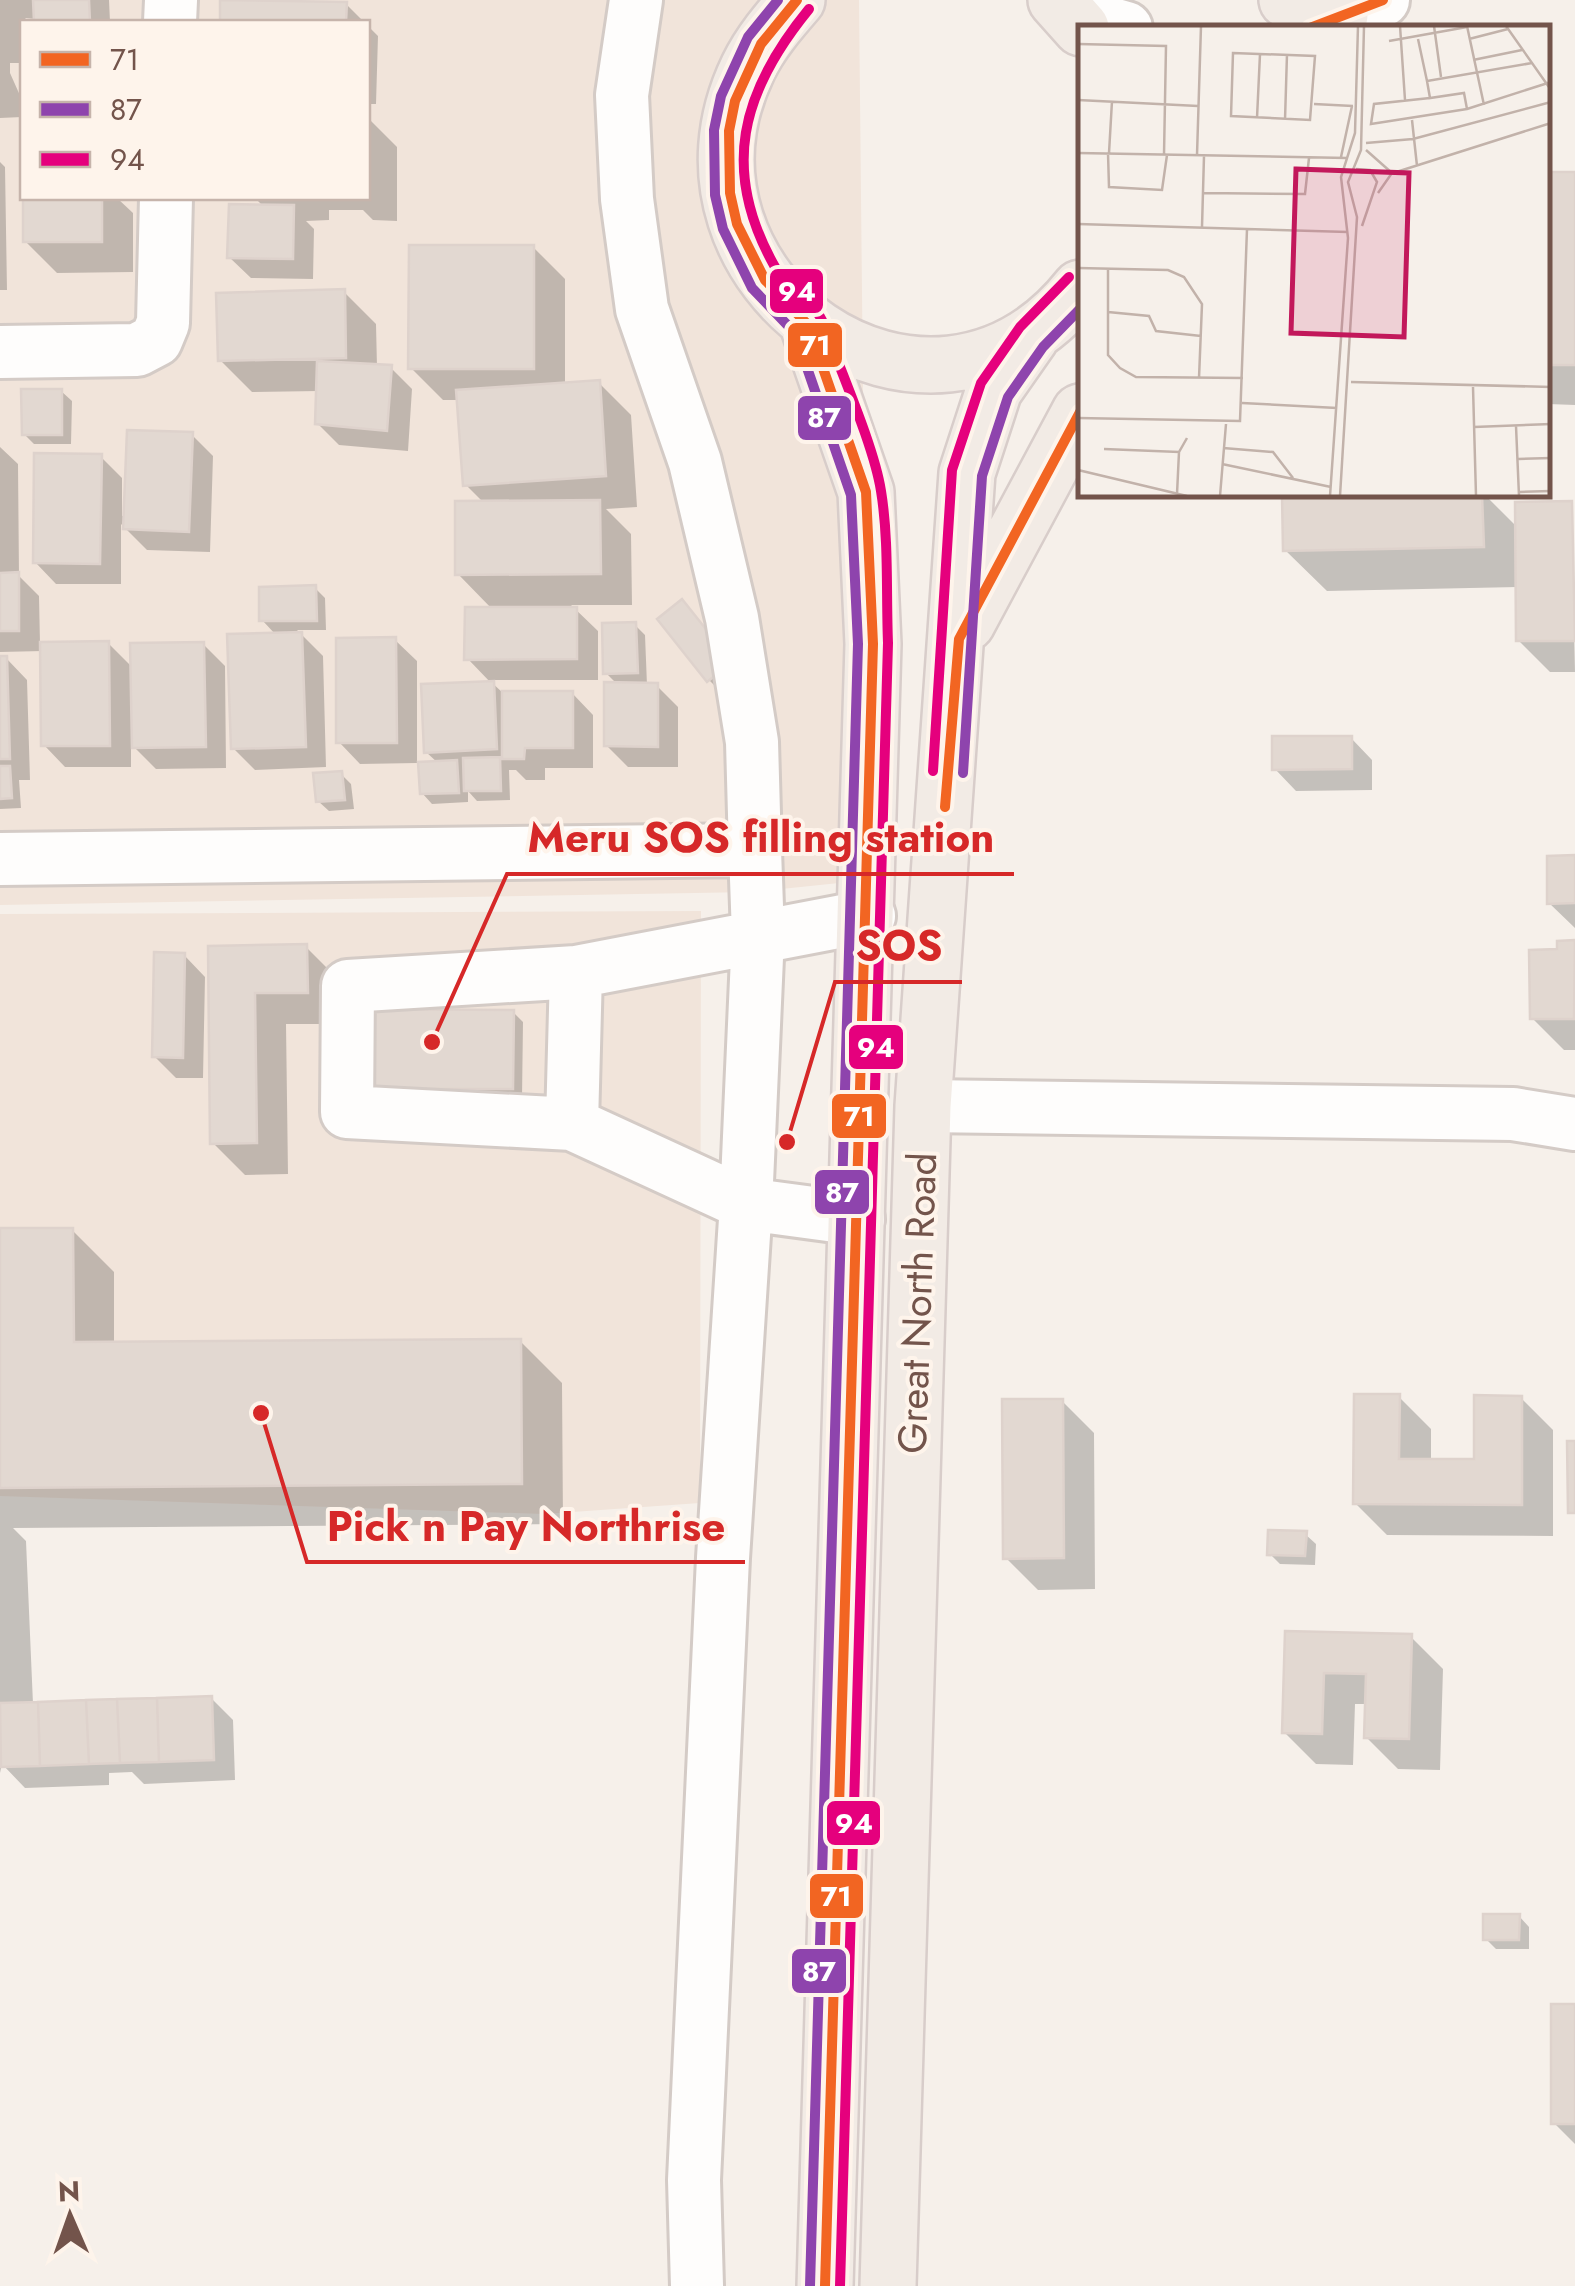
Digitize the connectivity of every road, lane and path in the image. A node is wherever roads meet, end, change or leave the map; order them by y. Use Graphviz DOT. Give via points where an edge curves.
graph roads {
  1 [pos="636,0"];
  2 [pos="796,0"];
  3 [pos="1287,0"];
  4 [pos="1069,13"];
  5 [pos="1340,17"];
  6 [pos="1115,25"];
  7 [pos="166,200"];
  8 [pos="1078,290"];
  9 [pos="808,325"];
  10 [pos="1031,336"];
  11 [pos="0,352"];
  12 [pos="1078,416"];
  13 [pos="958,639"];
  14 [pos="755,850"];
  15 [pos="0,859"];
  16 [pos="868,916"];
  17 [pos="758,935"];
  18 [pos="576,972"];
  19 [pos="923,1106"];
  20 [pos="572,1124"];
  21 [pos="1575,1124"];
  22 [pos="746,1204"];
  23 [pos="858,1218"];
  24 [pos="697,2286"];
  25 [pos="825,2286"];
  26 [pos="888,2286"];
  1 -- 14 [label="street" via="622,95 642,309 695,462 732,618 752,742"];
  2 -- 9 [label="main road" via="746,71 727,163 749,253"];
  3 -- 5 [label="main road"];
  4 -- 6 [label="street"];
  7 -- 11 [label="street" via="163,323 156,340 138,350"];
  8 -- 10 [label="main road"];
  9 -- 10 [label="main road" via="836,344 901,364 968,362"];
  9 -- 16 [label="main road, Great North Road" via="866,492 873,644"];
  10 -- 13 [label="main road, Great North Road" via="994,390 967,473"];
  12 -- 13 [label="main road"];
  13 -- 19 [label="main road, Great North Road"];
  14 -- 15 [label="street"];
  14 -- 17 [label="street"];
  16 -- 17 [label="street"];
  16 -- 23 [label="main road, Great North Road"];
  17 -- 18 [label="street"];
  17 -- 22 [label="street"];
  18 -- 20 [label="street"];
  18 -- 20 [label="street" via="348,986 346,1112"];
  19 -- 21 [label="street" via="1512,1114"];
  19 -- 26 [label="main road, Great North Road"];
  20 -- 22 [label="street"];
  22 -- 23 [label="street"];
  22 -- 24 [label="street" via="704,1936 694,2180"];
  23 -- 25 [label="main road, Great North Road"];
}
